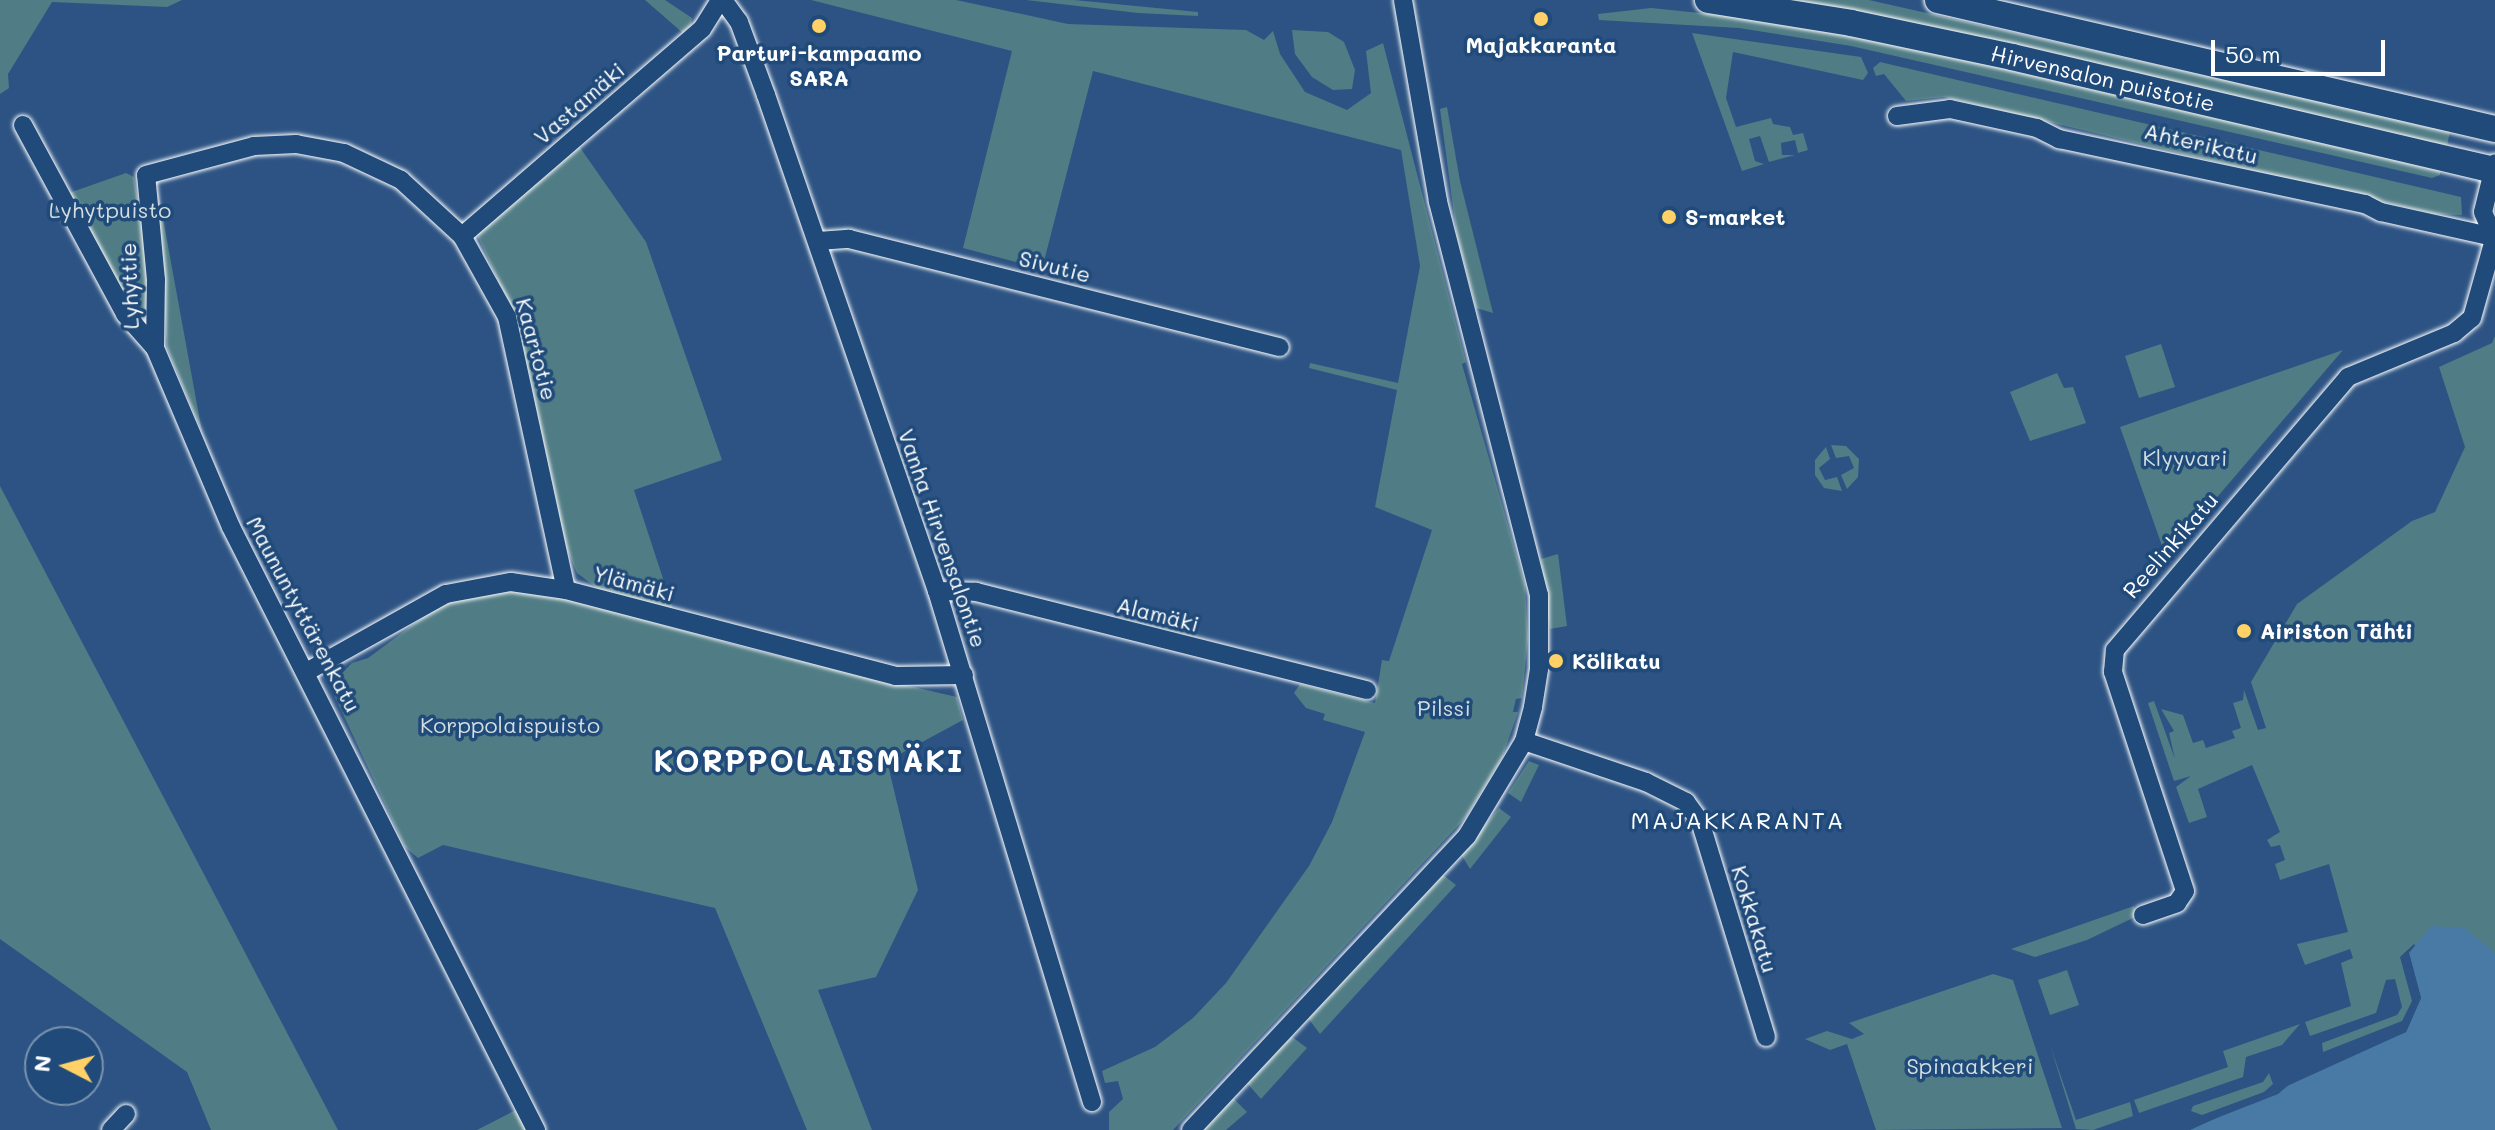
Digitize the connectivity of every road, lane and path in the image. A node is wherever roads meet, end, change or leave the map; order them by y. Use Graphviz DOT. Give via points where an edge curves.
graph roads {
  1 [pos="722,0"];
  2 [pos="1403,0"];
  3 [pos="1708,0"];
  4 [pos="1938,0"];
  5 [pos="1897,116"];
  6 [pos="23,125"];
  7 [pos="2495,129"];
  8 [pos="2494,167"];
  9 [pos="146,175"];
  10 [pos="462,236"];
  11 [pos="2494,236"];
  12 [pos="818,241"];
  13 [pos="1280,347"];
  14 [pos="155,348"];
  15 [pos="566,590"];
  16 [pos="937,591"];
  17 [pos="308,671"];
  18 [pos="964,675"];
  19 [pos="1367,690"];
  20 [pos="1524,741"];
  21 [pos="2143,915"];
  22 [pos="1766,1037"];
  23 [pos="1092,1102"];
  24 [pos="126,1114"];
  25 [pos="111,1130"];
  26 [pos="536,1130"];
  27 [pos="1191,1130"];
  1 -- 10 [label="street, Vastamäki" via="702,29"];
  1 -- 12 [label="street, Vanha Hirvensalontie" via="739,22"];
  2 -- 20 [label="street" via="1438,201 1539,595 1539,669"];
  3 -- 8 [label="main road, Hirvensalon puistotie" via="1997,54"];
  4 -- 7 [label="main road, Hirvensalon puistotie"];
  5 -- 11 [label="street, Ahterikatu" via="1950,109 2037,128 2059,139"];
  6 -- 14 [label="street, Maununtyttärenkatu" via="125,314"];
  8 -- 11 [label="street, Reelinkikatu" via="2483,212"];
  9 -- 10 [label="street, Kaartotie" via="254,146 323,149 401,180"];
  9 -- 14 [label="street, Lyhyttie" via="156,280"];
  10 -- 15 [label="street, Kaartotie" via="507,317"];
  11 -- 21 [label="street, Reelinkikatu" via="2472,318 2454,333 2348,377 2115,650 2113,672 2185,891 2177,903"];
  12 -- 13 [label="street, Sivutie" via="849,239"];
  12 -- 16 [label="street, Vanha Hirvensalontie"];
  14 -- 17 [label="street, Maununtyttärenkatu" via="199,459"];
  15 -- 17 [label="street, Ylämäki" via="511,582 464,587"];
  15 -- 18 [label="street, Ylämäki" via="896,676"];
  16 -- 18 [label="street, Vanha Hirvensalontie"];
  16 -- 19 [label="street, Alamäki" via="976,592"];
  17 -- 26 [label="street, Maununtyttärenkatu"];
  18 -- 23 [label="street, Vanha Hirvensalontie"];
  20 -- 22 [label="street, Kokkakatu" via="1646,782 1686,802 1700,821"];
  20 -- 27 [label="street" via="1467,836"];
  24 -- 25 [label="street"];
}
